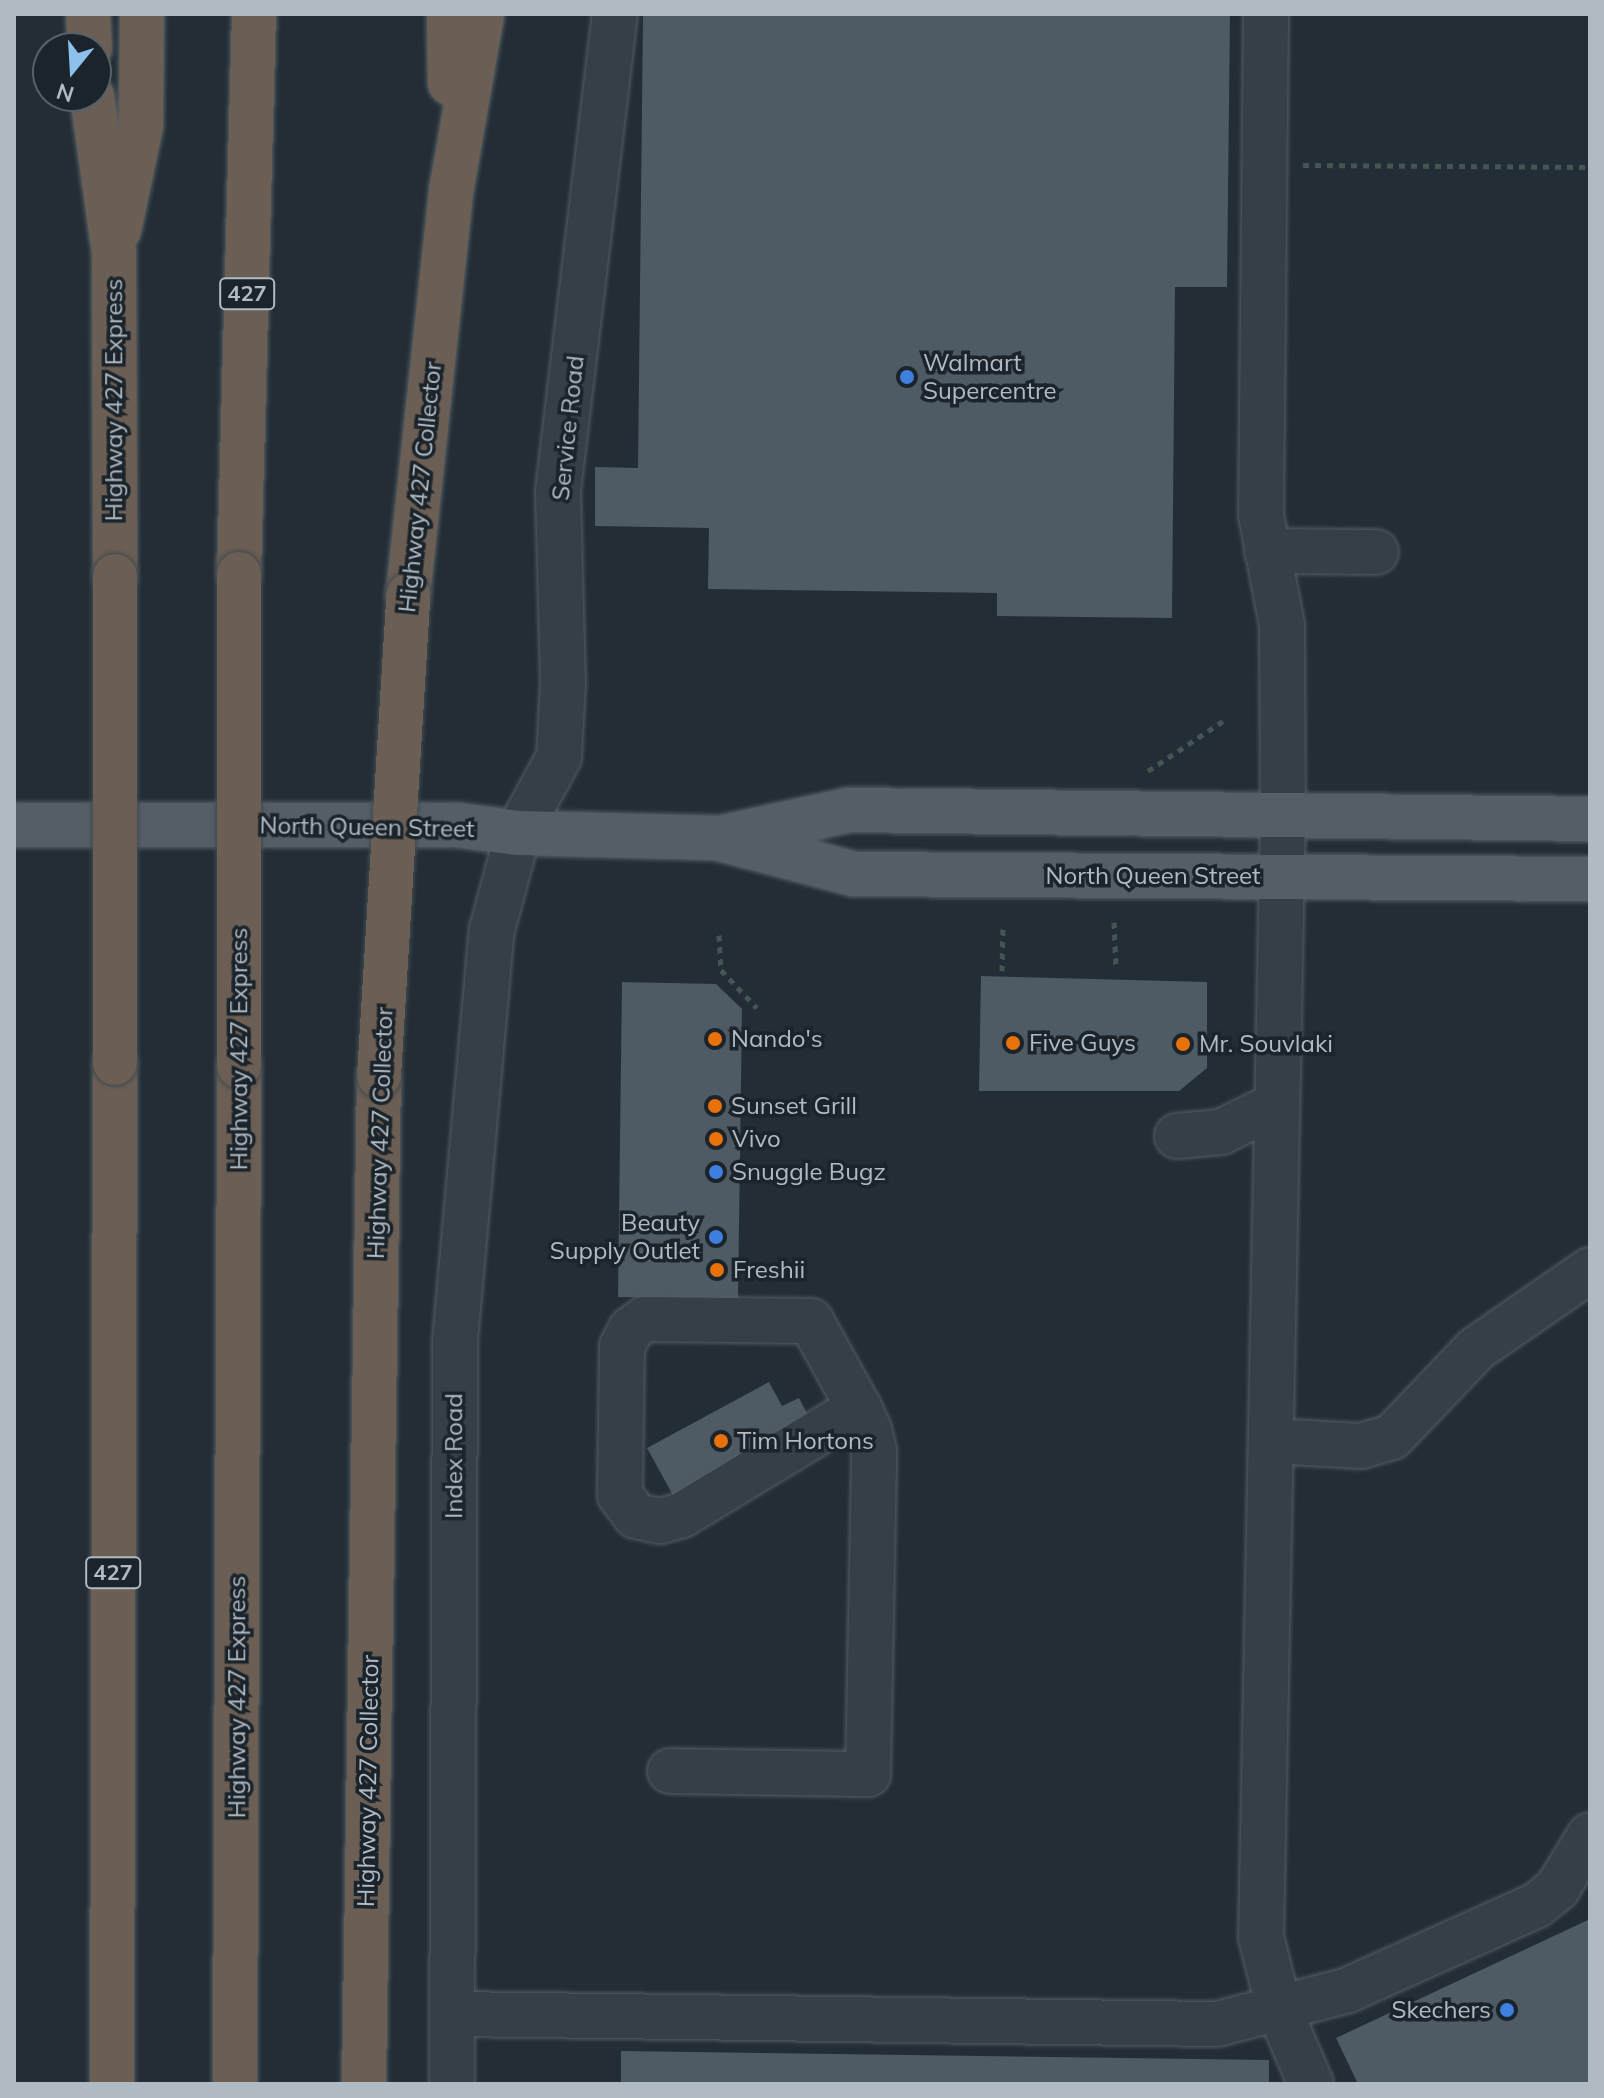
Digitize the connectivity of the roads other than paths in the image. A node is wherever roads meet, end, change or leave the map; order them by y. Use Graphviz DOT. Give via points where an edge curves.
graph roads {
  1 [pos="142,14"];
  2 [pos="254,14"];
  3 [pos="449,14"];
  4 [pos="482,14"];
  5 [pos="615,14"];
  6 [pos="1266,14"];
  7 [pos="94,112"];
  8 [pos="452,186"];
  9 [pos="114,252"];
  10 [pos="1267,551"];
  11 [pos="1376,552"];
  12 [pos="1283,814"];
  13 [pos="1590,819"];
  14 [pos="14,825"];
  15 [pos="518,833"];
  16 [pos="720,838"];
  17 [pos="1282,877"];
  18 [pos="1590,879"];
  19 [pos="1274,1106"];
  20 [pos="1177,1136"];
  21 [pos="1590,1270"];
  22 [pos="859,1408"];
  23 [pos="1272,1441"];
  24 [pos="670,1771"];
  25 [pos="1590,1835"];
  26 [pos="1280,2012"];
  27 [pos="452,2014"];
  28 [pos="112,2084"];
  29 [pos="235,2084"];
  30 [pos="364,2084"];
  31 [pos="452,2084"];
  32 [pos="1311,2084"];
  1 -- 9 [label="highway" via="141,126"];
  2 -- 29 [label="highway, Highway 427 Express / 427, bridge" via="239,574"];
  3 -- 8 [label="highway"];
  4 -- 8 [label="highway"];
  5 -- 15 [label="street, Service Road" via="558,491 559,757"];
  6 -- 10 [label="street" via="1260,501"];
  7 -- 9 [label="highway"];
  8 -- 30 [label="highway, Highway 427 Collector, bridge" via="408,595 379,1076"];
  9 -- 28 [label="highway, Highway 427 Express / 427, bridge"];
  10 -- 11 [label="street"];
  10 -- 12 [label="street" via="1282,625"];
  12 -- 13 [label="main road, North Queen Street"];
  12 -- 16 [label="main road, North Queen Street" via="848,810"];
  12 -- 17 [label="street"];
  14 -- 15 [label="main road, North Queen Street" via="457,825"];
  15 -- 16 [label="main road, North Queen Street"];
  15 -- 27 [label="street, Index Road" via="492,930 455,1341"];
  16 -- 17 [label="main road, North Queen Street" via="854,874"];
  17 -- 18 [label="main road, North Queen Street"];
  17 -- 19 [label="street"];
  19 -- 20 [label="street" via="1221,1132"];
  19 -- 23 [label="street" via="1279,1143"];
  21 -- 23 [label="street" via="1476,1349 1392,1437 1361,1446"];
  22 -- 22 [label="street" via="682,1515 660,1521 636,1516 620,1495 622,1347 631,1329 645,1319 811,1321"];
  22 -- 24 [label="street" via="874,1451 868,1774"];
  23 -- 26 [label="street" via="1261,1937"];
  25 -- 26 [label="street" via="1557,1889 1537,1905 1348,1990"];
  26 -- 27 [label="street" via="1217,2024"];
  26 -- 32 [label="street"];
  27 -- 31 [label="street, Index Road"];
}
